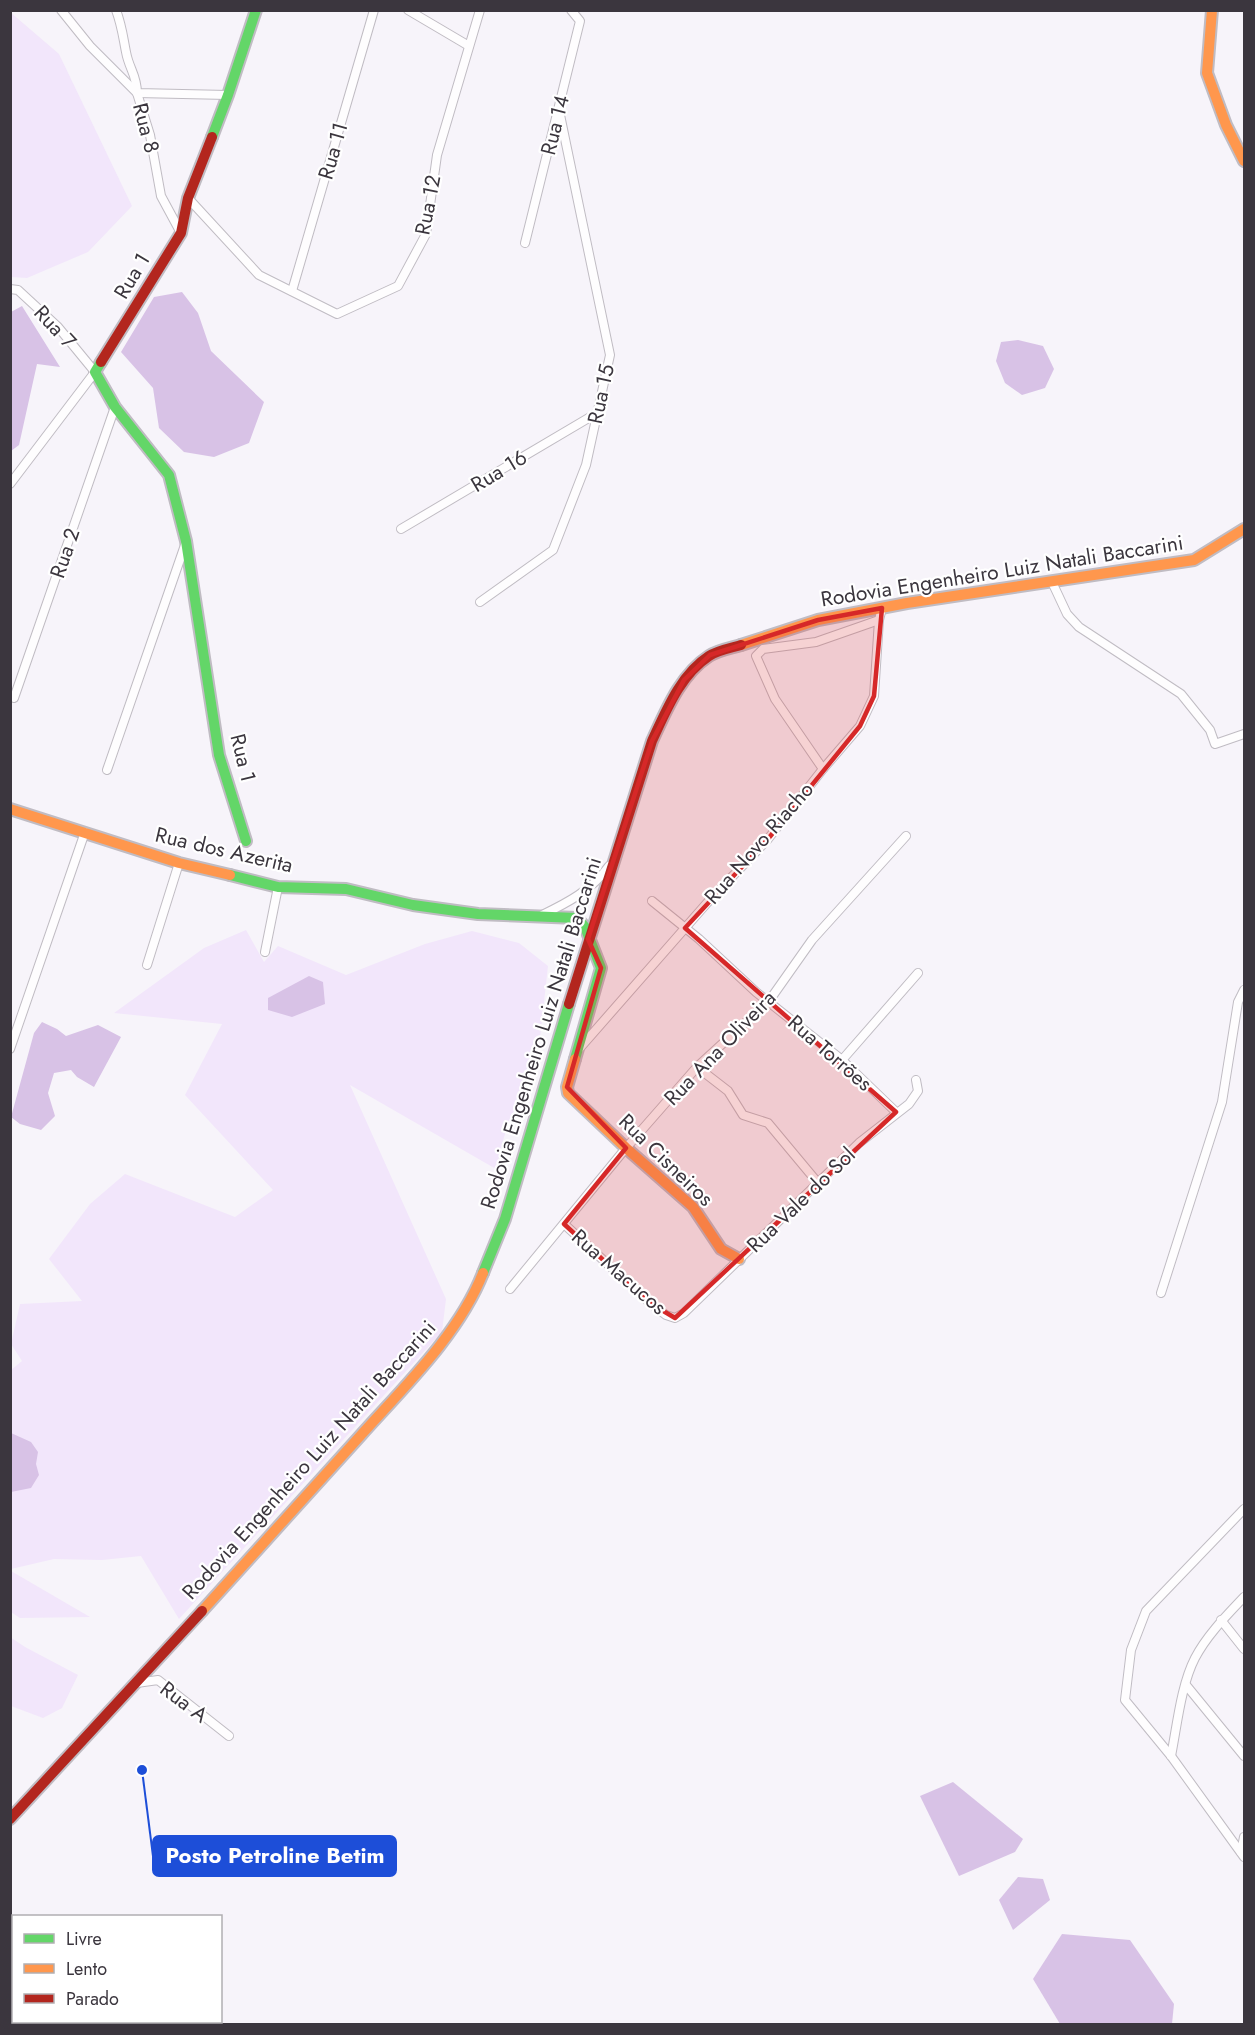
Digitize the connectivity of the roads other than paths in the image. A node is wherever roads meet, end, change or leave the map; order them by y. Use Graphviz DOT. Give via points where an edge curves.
graph roads {
  1 [pos="61,10"];
  2 [pos="116,10"];
  3 [pos="256,10"];
  4 [pos="374,10"];
  5 [pos="408,10"];
  6 [pos="480,10"];
  7 [pos="571,10"];
  8 [pos="1212,10"];
  9 [pos="469,46"];
  10 [pos="137,93"];
  11 [pos="228,95"];
  12 [pos="559,110"];
  13 [pos="1245,161"];
  14 [pos="188,198"];
  15 [pos="181,233"];
  16 [pos="525,243"];
  17 [pos="10,289"];
  18 [pos="292,291"];
  19 [pos="95,372"];
  20 [pos="115,407"];
  21 [pos="597,412"];
  22 [pos="10,484"];
  23 [pos="401,529"];
  24 [pos="1245,529"];
  25 [pos="186,542"];
  26 [pos="1052,582"];
  27 [pos="480,602"];
  28 [pos="882,608"];
  29 [pos="879,620"];
  30 [pos="14,698"];
  31 [pos="1245,734"];
  32 [pos="823,769"];
  33 [pos="107,770"];
  34 [pos="10,809"];
  35 [pos="85,832"];
  36 [pos="906,836"];
  37 [pos="246,841"];
  38 [pos="614,860"];
  39 [pos="179,863"];
  40 [pos="278,887"];
  41 [pos="652,901"];
  42 [pos="541,915"];
  43 [pos="686,928"];
  44 [pos="588,939"];
  45 [pos="265,952"];
  46 [pos="147,965"];
  47 [pos="918,973"];
  48 [pos="1245,990"];
  49 [pos="769,1001"];
  50 [pos="10,1049"];
  51 [pos="577,1051"];
  52 [pos="842,1060"];
  53 [pos="697,1067"];
  54 [pos="916,1080"];
  55 [pos="897,1112"];
  56 [pos="626,1148"];
  57 [pos="818,1183"];
  58 [pos="564,1224"];
  59 [pos="739,1260"];
  60 [pos="510,1289"];
  61 [pos="1161,1293"];
  62 [pos="675,1318"];
  63 [pos="1245,1509"];
  64 [pos="1245,1597"];
  65 [pos="1221,1620"];
  66 [pos="1245,1649"];
  67 [pos="136,1683"];
  68 [pos="1186,1685"];
  69 [pos="229,1737"];
  70 [pos="1170,1756"];
  71 [pos="1245,1756"];
  72 [pos="10,1819"];
  73 [pos="1245,1837"];
  74 [pos="1243,1854"];
  1 -- 10 [label="street, Rua 8"];
  2 -- 10 [label="street" via="123,27 126,54 137,80"];
  3 -- 11 [label="main road, Rua 1"];
  4 -- 18 [label="street, Rua 11"];
  5 -- 9 [label="street"];
  6 -- 9 [label="street, Rua 12"];
  7 -- 12 [label="street, Rua 14" via="580,21"];
  8 -- 13 [label="main road" via="1208,73 1226,125"];
  9 -- 18 [label="street, Rua 12" via="437,154 426,234 398,286 337,314"];
  10 -- 11 [label="street"];
  10 -- 15 [label="street, Rua 8" via="150,135 161,196"];
  11 -- 14 [label="main road, Rua 1"];
  12 -- 16 [label="street, Rua 14"];
  12 -- 21 [label="street, Rua 15" via="610,355"];
  14 -- 15 [label="main road, Rua 1"];
  14 -- 18 [label="street, Rua 12" via="259,275"];
  15 -- 19 [label="main road, Rua 1"];
  17 -- 19 [label="street, Rua 7" via="18,290 58,327"];
  19 -- 20 [label="main road, Rua 1"];
  19 -- 22 [label="street"];
  20 -- 25 [label="main road, Rua 1" via="169,475"];
  20 -- 30 [label="street, Rua 2"];
  21 -- 23 [label="street, Rua 16"];
  21 -- 27 [label="street, Rua 15" via="586,465 553,550"];
  24 -- 26 [label="main road, Rodovia Engenheiro Luiz Natali Baccarini" via="1194,560"];
  25 -- 33 [label="street"];
  25 -- 37 [label="main road, Rua 1" via="219,755"];
  26 -- 28 [label="main road, Rodovia Engenheiro Luiz Natali Baccarini"];
  26 -- 31 [label="street" via="1067,614 1079,627 1181,693 1210,730 1215,744"];
  28 -- 29 [label="street, Rua Novo Riacho"];
  28 -- 38 [label="main road, Rodovia Engenheiro Luiz Natali Baccarini" via="818,620 710,656 684,680 652,741"];
  29 -- 32 [label="street, Rua Novo Riacho" via="874,696 860,726"];
  29 -- 32 [label="street" via="816,642 763,649 756,657 775,699"];
  32 -- 43 [label="street, Rua Novo Riacho" via="768,839"];
  34 -- 35 [label="main road, Rua dos Azerita"];
  35 -- 39 [label="main road, Rua dos Azerita"];
  35 -- 50 [label="street"];
  36 -- 49 [label="street, Rua Ana Oliveira" via="812,940"];
  38 -- 42 [label="street" via="602,876 571,901"];
  38 -- 44 [label="main road, Rodovia Engenheiro Luiz Natali Baccarini"];
  39 -- 40 [label="main road, Rua dos Azerita"];
  39 -- 46 [label="street"];
  40 -- 42 [label="main road, Rua dos Azerita" via="346,889 413,905 478,914"];
  40 -- 45 [label="street"];
  41 -- 43 [label="street, Rua Torrões"];
  42 -- 44 [label="main road, Rua dos Azerita" via="576,918 585,927"];
  43 -- 49 [label="street, Rua Torrões"];
  43 -- 51 [label="street, Rua Novo Riacho"];
  44 -- 51 [label="main road" via="601,968"];
  44 -- 67 [label="main road, Rodovia Engenheiro Luiz Natali Baccarini" via="505,1219 478,1286 445,1338 408,1384"];
  47 -- 52 [label="street"];
  48 -- 61 [label="street" via="1238,1002 1222,1102"];
  49 -- 52 [label="street, Rua Torrões"];
  49 -- 53 [label="street, Rua Ana Oliveira"];
  51 -- 56 [label="main road, Rua Cisneiros" via="568,1093"];
  52 -- 55 [label="street, Rua Torrões"];
  53 -- 56 [label="street, Rua Ana Oliveira"];
  53 -- 57 [label="street" via="728,1091 743,1115 768,1123"];
  54 -- 55 [label="street, Rua Vale do Sol" via="918,1090 909,1104"];
  55 -- 57 [label="street, Rua Vale do Sol"];
  56 -- 58 [label="street, Rua Ana Oliveira"];
  56 -- 59 [label="main road, Rua Cisneiros" via="693,1207 721,1249"];
  57 -- 59 [label="street, Rua Vale do Sol"];
  58 -- 60 [label="street, Rua Ana Oliveira"];
  58 -- 62 [label="street, Rua Macucos" via="650,1303"];
  59 -- 62 [label="street, Rua Vale do Sol"];
  63 -- 70 [label="street" via="1146,1611 1131,1650 1125,1700"];
  64 -- 65 [label="street"];
  65 -- 66 [label="street"];
  65 -- 68 [label="street" via="1195,1658"];
  67 -- 69 [label="street, Rua A" via="158,1680"];
  67 -- 72 [label="main road, Rodovia Engenheiro Luiz Natali Baccarini"];
  68 -- 70 [label="street"];
  68 -- 71 [label="street"];
  70 -- 74 [label="street"];
  73 -- 74 [label="street"];
}
